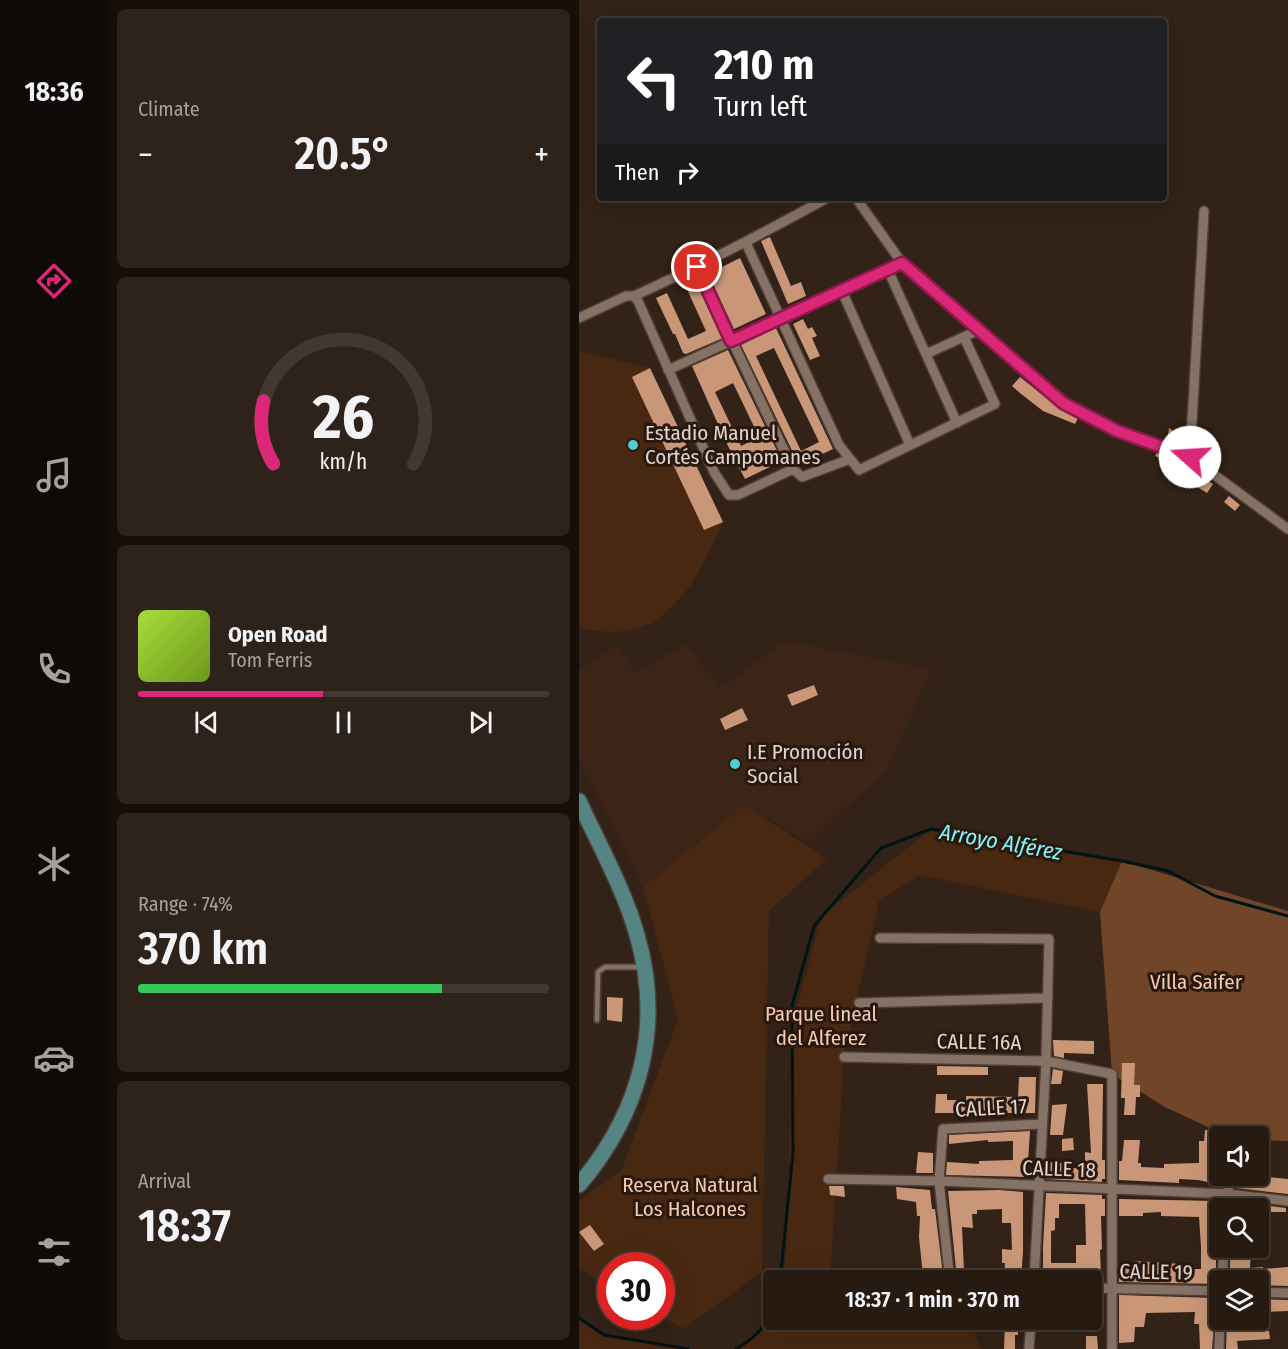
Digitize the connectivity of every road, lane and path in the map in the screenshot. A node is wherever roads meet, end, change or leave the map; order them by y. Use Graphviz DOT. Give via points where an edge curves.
graph roads {
  1 [pos="822,201"];
  2 [pos="858,201"];
  3 [pos="1204,211"];
  4 [pos="746,243"];
  5 [pos="902,263"];
  6 [pos="697,267"];
  7 [pos="888,270"];
  8 [pos="842,291"];
  9 [pos="634,296"];
  10 [pos="579,318"];
  11 [pos="781,318"];
  12 [pos="979,330"];
  13 [pos="964,337"];
  14 [pos="731,341"];
  15 [pos="926,354"];
  16 [pos="668,370"];
  17 [pos="957,423"];
  18 [pos="910,445"];
  19 [pos="1190,457"];
  20 [pos="850,459"];
  21 [pos="793,469"];
  22 [pos="1288,529"];
  23 [pos="579,801"];
  24 [pos="880,938"];
  25 [pos="645,967"];
  26 [pos="1048,998"];
  27 [pos="859,1003"];
  28 [pos="597,1020"];
  29 [pos="844,1056"];
  30 [pos="1046,1061"];
  31 [pos="1042,1124"];
  32 [pos="828,1179"];
  33 [pos="939,1181"];
  34 [pos="579,1185"];
  35 [pos="1039,1186"];
  36 [pos="1228,1186"];
  37 [pos="1112,1189"];
  38 [pos="1227,1194"];
  39 [pos="1227,1198"];
  40 [pos="1288,1200"];
  41 [pos="948,1270"];
  42 [pos="1035,1270"];
  43 [pos="1102,1288"];
  44 [pos="1112,1289"];
  45 [pos="1209,1291"];
  46 [pos="1269,1292"];
  47 [pos="1288,1293"];
  48 [pos="1030,1330"];
  49 [pos="1220,1330"];
  50 [pos="1029,1349"];
  51 [pos="1112,1349"];
  52 [pos="1219,1349"];
  1 -- 4 [label="street"];
  2 -- 5 [label="street"];
  3 -- 19 [label="street"];
  4 -- 6 [label="street"];
  4 -- 11 [label="street"];
  5 -- 7 [label="street"];
  5 -- 12 [label="street"];
  6 -- 9 [label="street"];
  6 -- 14 [label="street"];
  7 -- 8 [label="street"];
  7 -- 15 [label="street"];
  8 -- 11 [label="street"];
  8 -- 18 [label="street"];
  9 -- 10 [label="street"];
  9 -- 16 [label="street"];
  11 -- 14 [label="street"];
  11 -- 20 [label="street" via="839,445"];
  12 -- 13 [label="street"];
  12 -- 19 [label="street" via="1063,403 1117,431"];
  13 -- 15 [label="street"];
  13 -- 17 [label="street" via="995,404"];
  14 -- 16 [label="street"];
  14 -- 21 [label="street"];
  15 -- 17 [label="street"];
  16 -- 21 [label="street" via="714,472 729,495 738,495"];
  17 -- 18 [label="street"];
  18 -- 20 [label="street" via="859,470"];
  19 -- 22 [label="street"];
  20 -- 21 [label="street" via="802,477"];
  23 -- 25 [label="main road" via="623,895"];
  24 -- 26 [label="street" via="1049,939"];
  25 -- 28 [label="lane" via="605,967 598,972"];
  25 -- 34 [label="main road" via="646,1041 639,1082 614,1135"];
  26 -- 27 [label="street"];
  26 -- 30 [label="street"];
  29 -- 30 [label="street, CALLE 16A"];
  30 -- 31 [label="street"];
  30 -- 37 [label="street, CALLE 16A" via="1112,1074"];
  31 -- 33 [label="street, CALLE 17" via="943,1129"];
  31 -- 35 [label="street"];
  32 -- 33 [label="street, CALLE 18"];
  33 -- 35 [label="street, CALLE 18"];
  33 -- 41 [label="street"];
  35 -- 37 [label="street, CALLE 18"];
  35 -- 42 [label="street"];
  36 -- 38 [label="street"];
  37 -- 38 [label="street, CALLE 18"];
  37 -- 44 [label="street"];
  38 -- 39 [label="street"];
  38 -- 40 [label="street, CALLE 18"];
  43 -- 44 [label="street, CALLE 19"];
  44 -- 45 [label="street, CALLE 19"];
  44 -- 51 [label="street"];
  46 -- 47 [label="street"];
  48 -- 50 [label="street"];
  49 -- 52 [label="street"];
}
